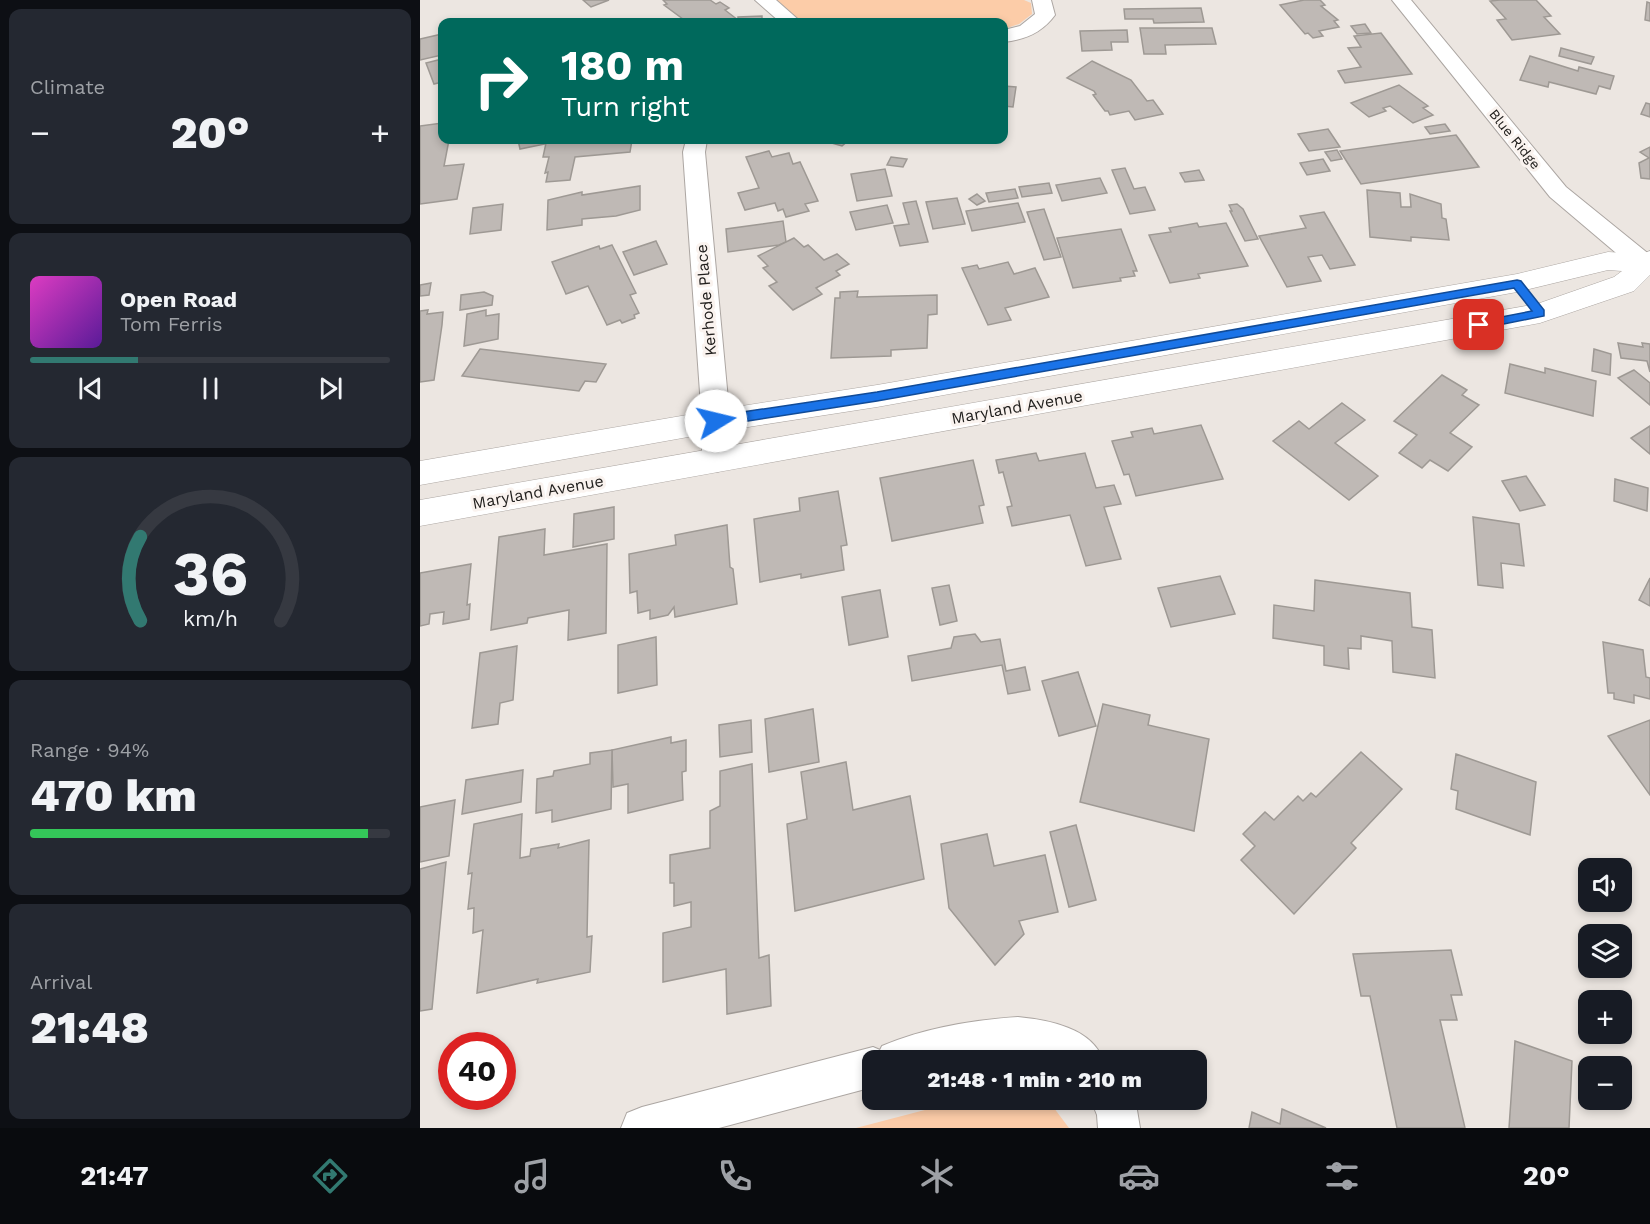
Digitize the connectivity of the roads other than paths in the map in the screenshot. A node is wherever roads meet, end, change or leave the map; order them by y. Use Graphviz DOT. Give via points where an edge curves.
graph roads {
  1 [pos="764,0"];
  2 [pos="1041,0"];
  3 [pos="1401,0"];
  4 [pos="786,18"];
  5 [pos="1008,35"];
  6 [pos="695,144"];
  7 [pos="1648,263"];
  8 [pos="1517,283"];
  9 [pos="1540,313"];
  10 [pos="716,421"];
  11 [pos="716,461"];
  12 [pos="420,473"];
  13 [pos="420,513"];
  14 [pos="936,1050"];
  15 [pos="1069,1050"];
  16 [pos="862,1070"];
  17 [pos="1117,1110"];
  18 [pos="642,1128"];
  19 [pos="1119,1128"];
  1 -- 4 [label="street"];
  2 -- 5 [label="street" via="1045,15 1037,26"];
  3 -- 7 [label="street, Blue Ridge" via="1558,192"];
  6 -- 10 [label="street, Kerhode Place"];
  7 -- 8 [label="street" via="1608,261"];
  7 -- 9 [label="street, Maryland Avenue" via="1624,284"];
  8 -- 9 [label="street"];
  8 -- 10 [label="street"];
  9 -- 11 [label="street, Maryland Avenue"];
  10 -- 11 [label="street, Kerhode Place"];
  10 -- 12 [label="street"];
  11 -- 13 [label="street, Maryland Avenue"];
  14 -- 15 [label="street" via="1006,1038 1044,1038"];
  16 -- 18 [label="street"];
  17 -- 19 [label="street"];
}
